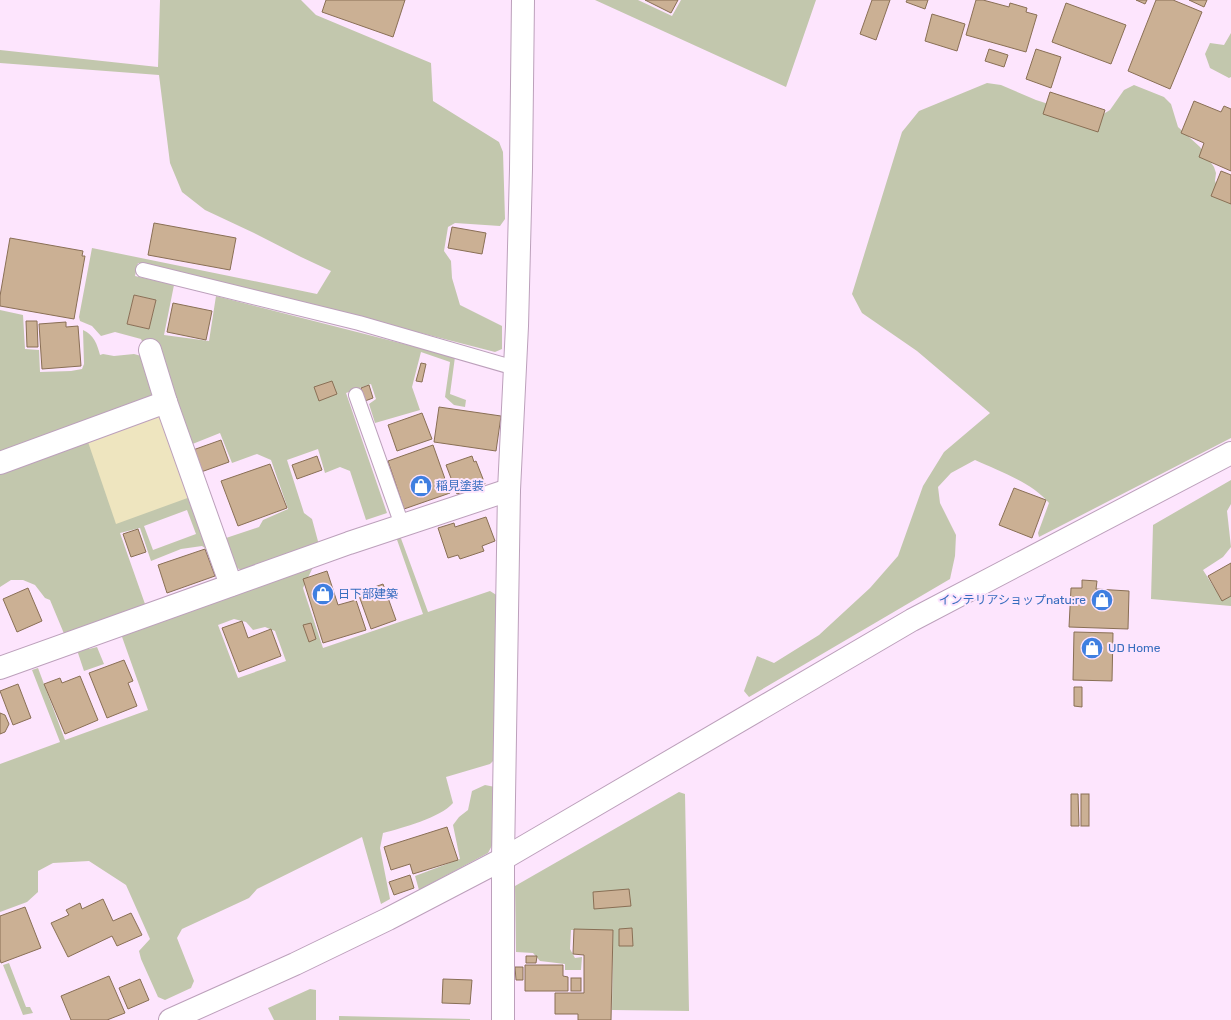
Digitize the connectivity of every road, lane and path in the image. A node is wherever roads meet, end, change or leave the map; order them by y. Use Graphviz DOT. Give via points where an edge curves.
graph roads {
  1 [pos="523,0"];
  2 [pos="142,270"];
  3 [pos="150,350"];
  4 [pos="515,368"];
  5 [pos="356,395"];
  6 [pos="166,402"];
  7 [pos="1231,453"];
  8 [pos="0,463"];
  9 [pos="509,490"];
  10 [pos="402,526"];
  11 [pos="231,585"];
  12 [pos="0,668"];
  13 [pos="503,859"];
  14 [pos="170,1020"];
  15 [pos="503,1020"];
  1 -- 4 [label="street"];
  2 -- 4 [label="lane" via="359,323"];
  3 -- 6 [label="street"];
  4 -- 9 [label="street"];
  5 -- 10 [label="lane"];
  6 -- 8 [label="street"];
  6 -- 11 [label="street"];
  7 -- 13 [label="street" via="912,620"];
  9 -- 10 [label="street"];
  9 -- 13 [label="street"];
  10 -- 11 [label="street"];
  11 -- 12 [label="street"];
  13 -- 14 [label="street" via="295,964"];
  13 -- 15 [label="street"];
}
